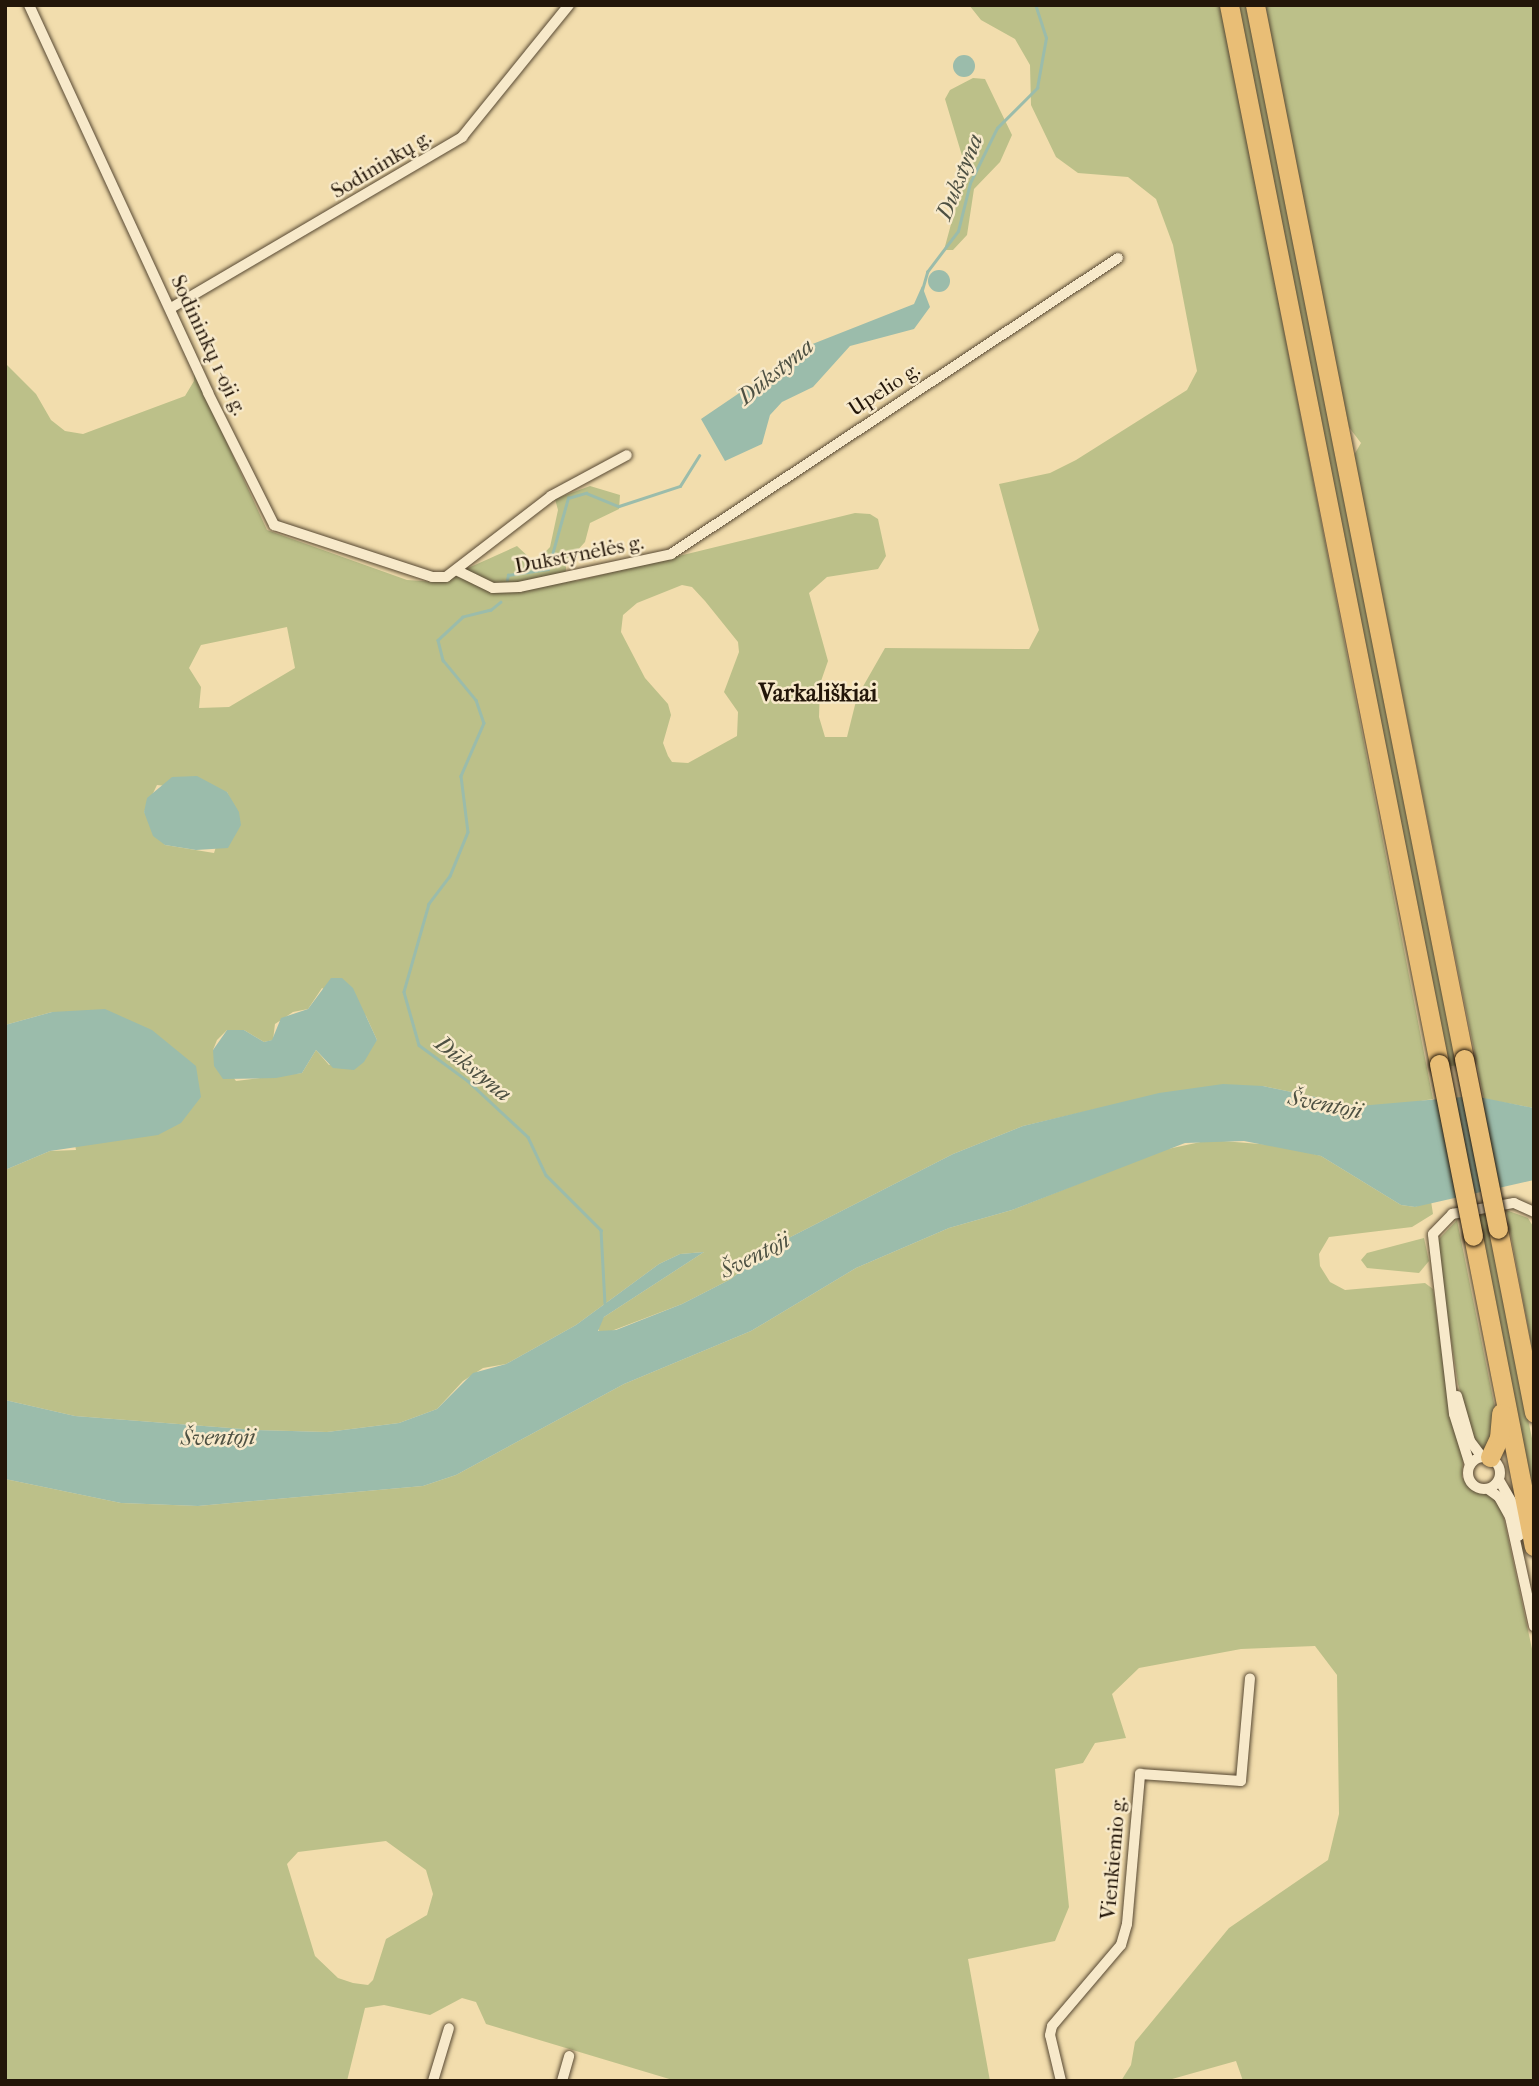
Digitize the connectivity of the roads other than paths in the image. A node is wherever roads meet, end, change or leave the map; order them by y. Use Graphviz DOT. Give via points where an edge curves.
graph roads {
  1 [pos="29,5"];
  2 [pos="569,5"];
  3 [pos="1229,5"];
  4 [pos="1255,5"];
  5 [pos="1118,258"];
  6 [pos="172,308"];
  7 [pos="627,455"];
  8 [pos="671,554"];
  9 [pos="456,569"];
  10 [pos="1534,1212"];
  11 [pos="1523,1357"];
  12 [pos="1534,1384"];
  13 [pos="1454,1387"];
  14 [pos="1503,1387"];
  15 [pos="1534,1412"];
  16 [pos="1486,1457"];
  17 [pos="1470,1465"];
  18 [pos="1499,1480"];
  19 [pos="1488,1489"];
  20 [pos="1527,1553"];
  21 [pos="1534,1626"];
  22 [pos="1250,1678"];
  23 [pos="449,2028"];
  24 [pos="569,2056"];
  25 [pos="433,2081"];
  26 [pos="562,2081"];
  27 [pos="1061,2081"];
  1 -- 6 [label="street, Sodininkų 1-oji g."];
  2 -- 6 [label="street, Sodininkų g." via="462,137"];
  3 -- 14 [label="highway, bridge"];
  4 -- 11 [label="highway, bridge"];
  5 -- 8 [label="street, Upelio g."];
  6 -- 9 [label="street, Sodininkų 1-oji g." via="274,525 432,577 446,577"];
  7 -- 9 [label="street" via="551,496"];
  8 -- 9 [label="street, Dukstynėlės g." via="519,587 493,588"];
  10 -- 13 [label="street" via="1509,1203 1452,1214 1435,1228 1433,1245"];
  11 -- 12 [label="highway"];
  11 -- 15 [label="highway"];
  13 -- 16 [label="street" via="1470,1441"];
  13 -- 17 [label="street" via="1454,1414"];
  14 -- 16 [label="highway" via="1499,1438"];
  14 -- 20 [label="highway"];
  16 -- 17 [label="street"];
  16 -- 18 [label="street" via="1500,1467"];
  17 -- 19 [label="street" via="1469,1480"];
  18 -- 19 [label="street"];
  18 -- 20 [label="street" via="1515,1508"];
  19 -- 20 [label="street" via="1505,1506"];
  20 -- 21 [label="street"];
  22 -- 27 [label="street, Vienkiemio g." via="1241,1781 1140,1773 1127,1924 1121,1945 1052,2026 1049,2035"];
  23 -- 25 [label="street"];
  24 -- 26 [label="street"];
}
